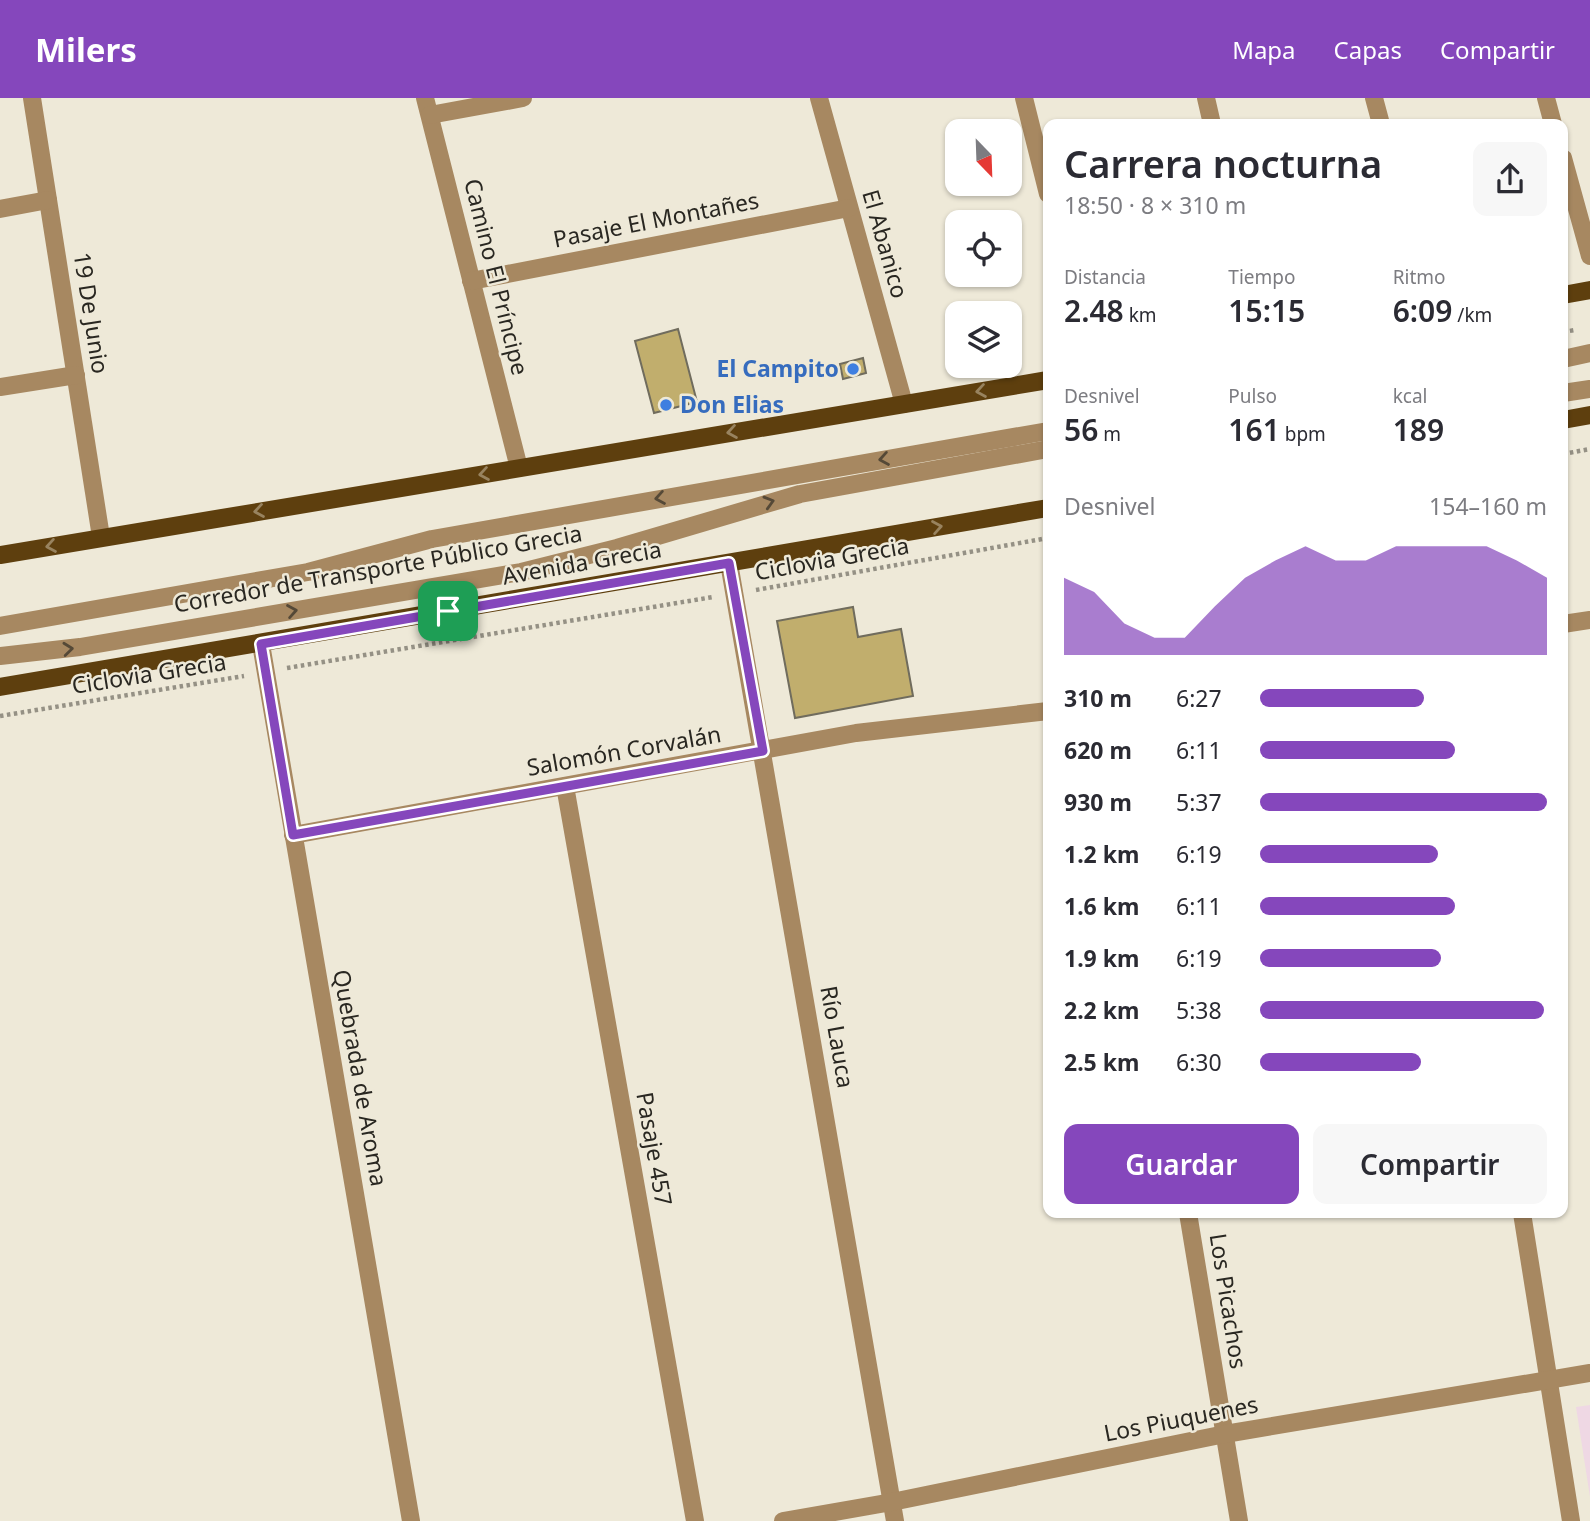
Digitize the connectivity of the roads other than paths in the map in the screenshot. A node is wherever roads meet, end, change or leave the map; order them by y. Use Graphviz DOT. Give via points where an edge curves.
graph roads {
  1 [pos="32,98"];
  2 [pos="523,98"];
  3 [pos="819,98"];
  4 [pos="1024,98"];
  5 [pos="1206,98"];
  6 [pos="1374,98"];
  7 [pos="1546,98"];
  8 [pos="428,107"];
  9 [pos="1211,119"];
  10 [pos="1380,119"];
  11 [pos="1552,119"];
  12 [pos="1043,174"];
  13 [pos="1568,176"];
  14 [pos="48,200"];
  15 [pos="849,208"];
  16 [pos="0,209"];
  17 [pos="1590,256"];
  18 [pos="471,281"];
  19 [pos="1590,290"];
  20 [pos="1568,294"];
  21 [pos="1590,353"];
  22 [pos="1568,358"];
  23 [pos="76,375"];
  24 [pos="1043,381"];
  25 [pos="0,387"];
  26 [pos="1590,388"];
  27 [pos="1568,392"];
  28 [pos="904,404"];
  29 [pos="1590,415"];
  30 [pos="1568,419"];
  31 [pos="1043,432"];
  32 [pos="1043,450"];
  33 [pos="519,468"];
  34 [pos="1043,509"];
  35 [pos="101,537"];
  36 [pos="0,555"];
  37 [pos="729,563"];
  38 [pos="1590,620"];
  39 [pos="1568,623"];
  40 [pos="0,626"];
  41 [pos="261,644"];
  42 [pos="0,656"];
  43 [pos="0,687"];
  44 [pos="1043,712"];
  45 [pos="763,751"];
  46 [pos="565,786"];
  47 [pos="293,835"];
  48 [pos="1189,1218"];
  49 [pos="1523,1218"];
  50 [pos="1590,1373"];
  51 [pos="1550,1380"];
  52 [pos="1225,1434"];
  53 [pos="892,1502"];
  54 [pos="411,1521"];
  55 [pos="695,1521"];
  56 [pos="783,1521"];
  57 [pos="895,1521"];
  58 [pos="1239,1521"];
  59 [pos="1571,1521"];
  1 -- 14 [label="street, 19 De Junio"];
  2 -- 8 [label="street"];
  3 -- 15 [label="street, El Abanico"];
  4 -- 12 [label="street"];
  5 -- 9 [label="street"];
  6 -- 10 [label="street"];
  7 -- 11 [label="street"];
  8 -- 18 [label="street, Camino El Príncipe"];
  13 -- 17 [label="street"];
  14 -- 16 [label="street"];
  14 -- 23 [label="street, 19 De Junio"];
  15 -- 18 [label="street, Pasaje El Montañes"];
  15 -- 28 [label="street, El Abanico"];
  18 -- 33 [label="street, Camino El Príncipe"];
  19 -- 20 [label="main road"];
  21 -- 22 [label="street"];
  23 -- 25 [label="street"];
  23 -- 35 [label="street, 19 De Junio"];
  24 -- 28 [label="main road, one-way"];
  26 -- 27 [label="street"];
  28 -- 33 [label="main road, one-way"];
  29 -- 30 [label="main road"];
  31 -- 40 [label="street, Corredor de Transporte Público Grecia, one-way" via="460,534 308,572"];
  42 -- 32 [label="street, Corredor de Transporte Público Grecia, one-way" via="80,648 533,570 800,494"];
  33 -- 35 [label="main road, one-way"];
  37 -- 34 [label="main road, Avenida Grecia, one-way"];
  35 -- 36 [label="main road, one-way"];
  37 -- 41 [label="main road, Avenida Grecia"];
  37 -- 45 [label="street, Río Lauca"];
  38 -- 39 [label="street"];
  41 -- 43 [label="main road, Avenida Grecia"];
  41 -- 47 [label="street, Quebrada de Aroma"];
  44 -- 45 [label="street, Salomón Corvalán" via="856,733"];
  45 -- 46 [label="street, Salomón Corvalán"];
  45 -- 53 [label="street, Río Lauca"];
  46 -- 47 [label="street, Salomón Corvalán"];
  46 -- 55 [label="street, Pasaje 457"];
  47 -- 54 [label="street, Quebrada de Aroma"];
  48 -- 52 [label="street, Los Picachos"];
  49 -- 51 [label="street"];
  50 -- 51 [label="street, Los Piuquenes"];
  51 -- 52 [label="street, Los Piuquenes"];
  51 -- 59 [label="street"];
  52 -- 53 [label="street, Los Piuquenes"];
  52 -- 58 [label="street, Los Picachos"];
  53 -- 56 [label="street, Los Piuquenes"];
  53 -- 57 [label="street, Río Lauca"];
}
